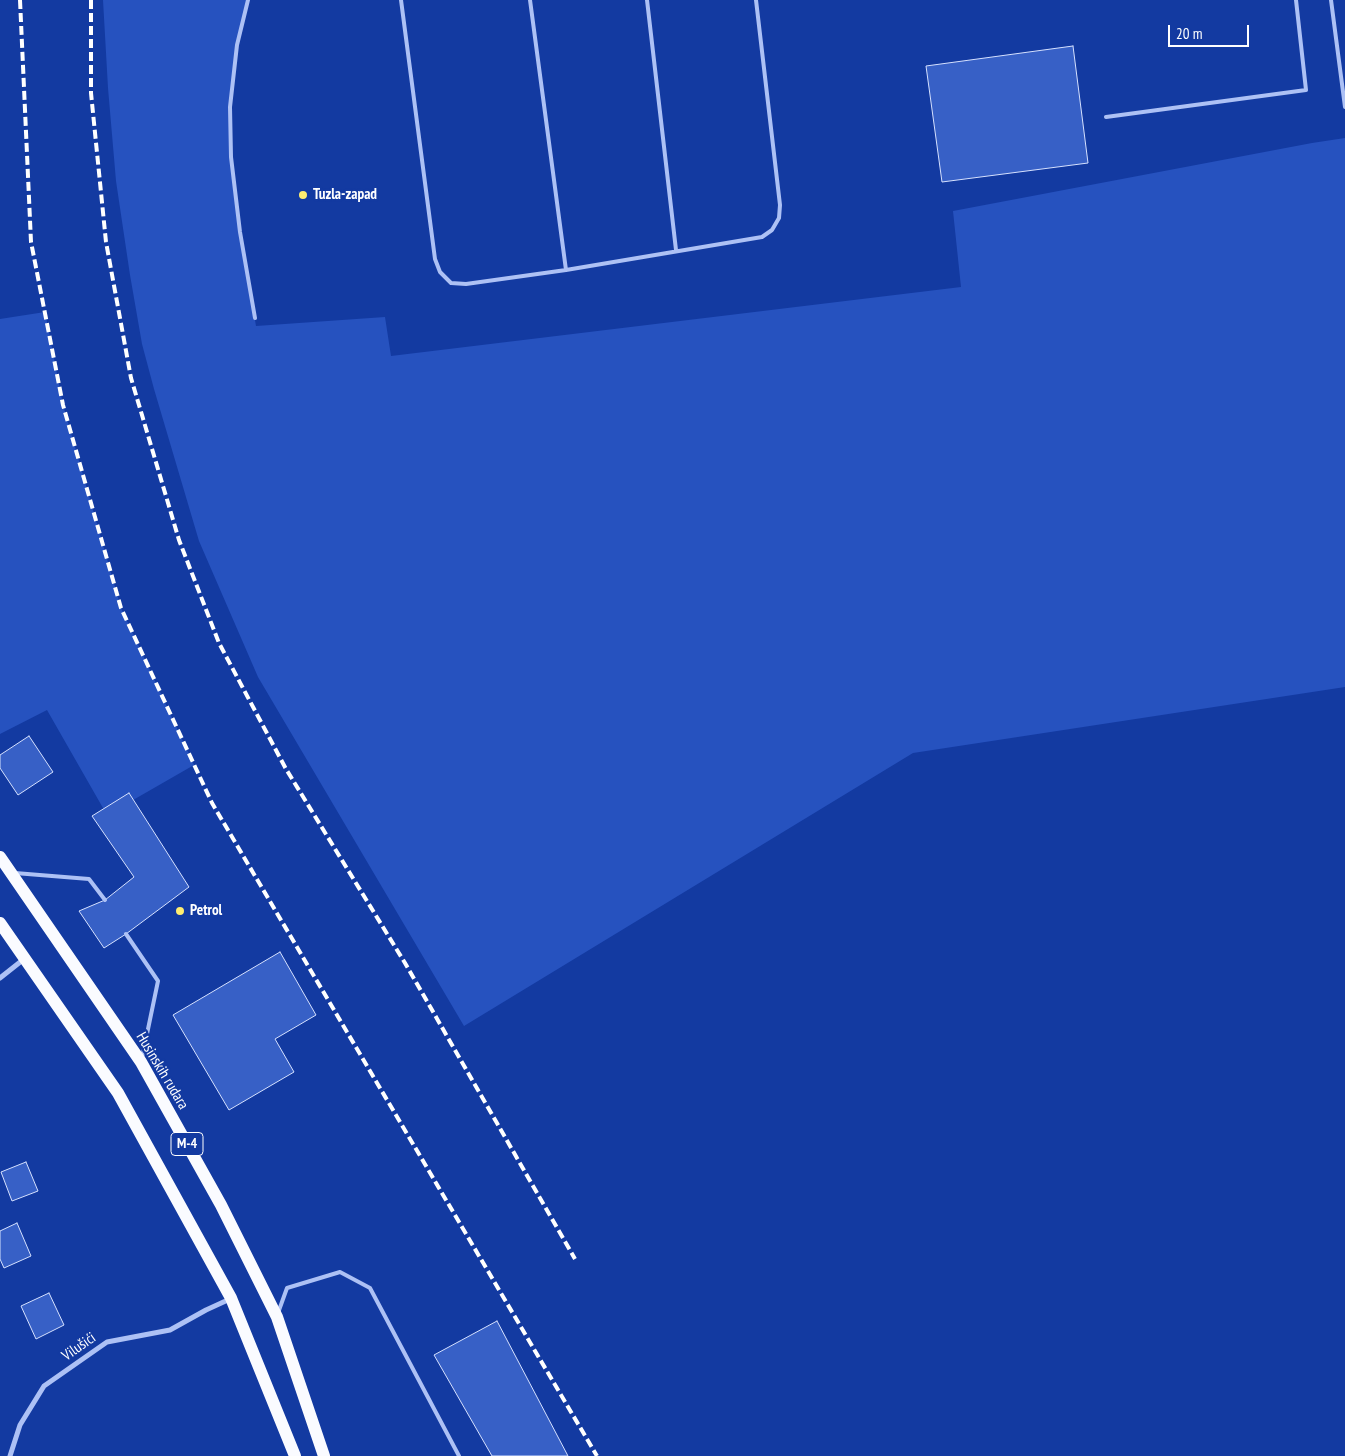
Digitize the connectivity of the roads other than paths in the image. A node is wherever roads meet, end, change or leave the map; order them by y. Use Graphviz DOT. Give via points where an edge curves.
graph roads {
  1 [pos="248,0"];
  2 [pos="401,0"];
  3 [pos="530,0"];
  4 [pos="648,0"];
  5 [pos="756,0"];
  6 [pos="1296,0"];
  7 [pos="1331,0"];
  8 [pos="1345,107"];
  9 [pos="1106,117"];
  10 [pos="676,250"];
  11 [pos="566,270"];
  12 [pos="255,318"];
  13 [pos="0,857"];
  14 [pos="11,872"];
  15 [pos="105,900"];
  16 [pos="0,923"];
  17 [pos="126,934"];
  18 [pos="24,959"];
  19 [pos="0,978"];
  20 [pos="141,1062"];
  21 [pos="231,1298"];
  22 [pos="276,1317"];
  23 [pos="10,1456"];
  24 [pos="295,1456"];
  25 [pos="324,1456"];
  26 [pos="459,1456"];
  1 -- 12 [label="lane" via="237,45 230,107 231,157"];
  2 -- 11 [label="lane" via="435,259 440,272 451,283 466,284"];
  3 -- 11 [label="lane"];
  4 -- 10 [label="lane"];
  5 -- 10 [label="lane" via="779,218 772,230 762,236"];
  6 -- 9 [label="lane" via="1306,90"];
  7 -- 8 [label="lane"];
  10 -- 11 [label="lane"];
  13 -- 14 [label="main road, Husinskih rudara / M-4"];
  14 -- 15 [label="lane" via="89,879"];
  14 -- 20 [label="main road, Husinskih rudara / M-4"];
  16 -- 18 [label="main road, M-4"];
  17 -- 20 [label="lane" via="158,981"];
  18 -- 19 [label="street"];
  18 -- 21 [label="main road, M-4" via="118,1093"];
  20 -- 22 [label="main road, Husinskih rudara / M-4" via="221,1205"];
  21 -- 23 [label="street, Vilušići" via="170,1330 108,1342 44,1386 20,1425"];
  21 -- 24 [label="main road, M-4"];
  22 -- 25 [label="main road, Husinskih rudara / M-4"];
  22 -- 26 [label="lane" via="287,1288 340,1272 370,1288"];
}
